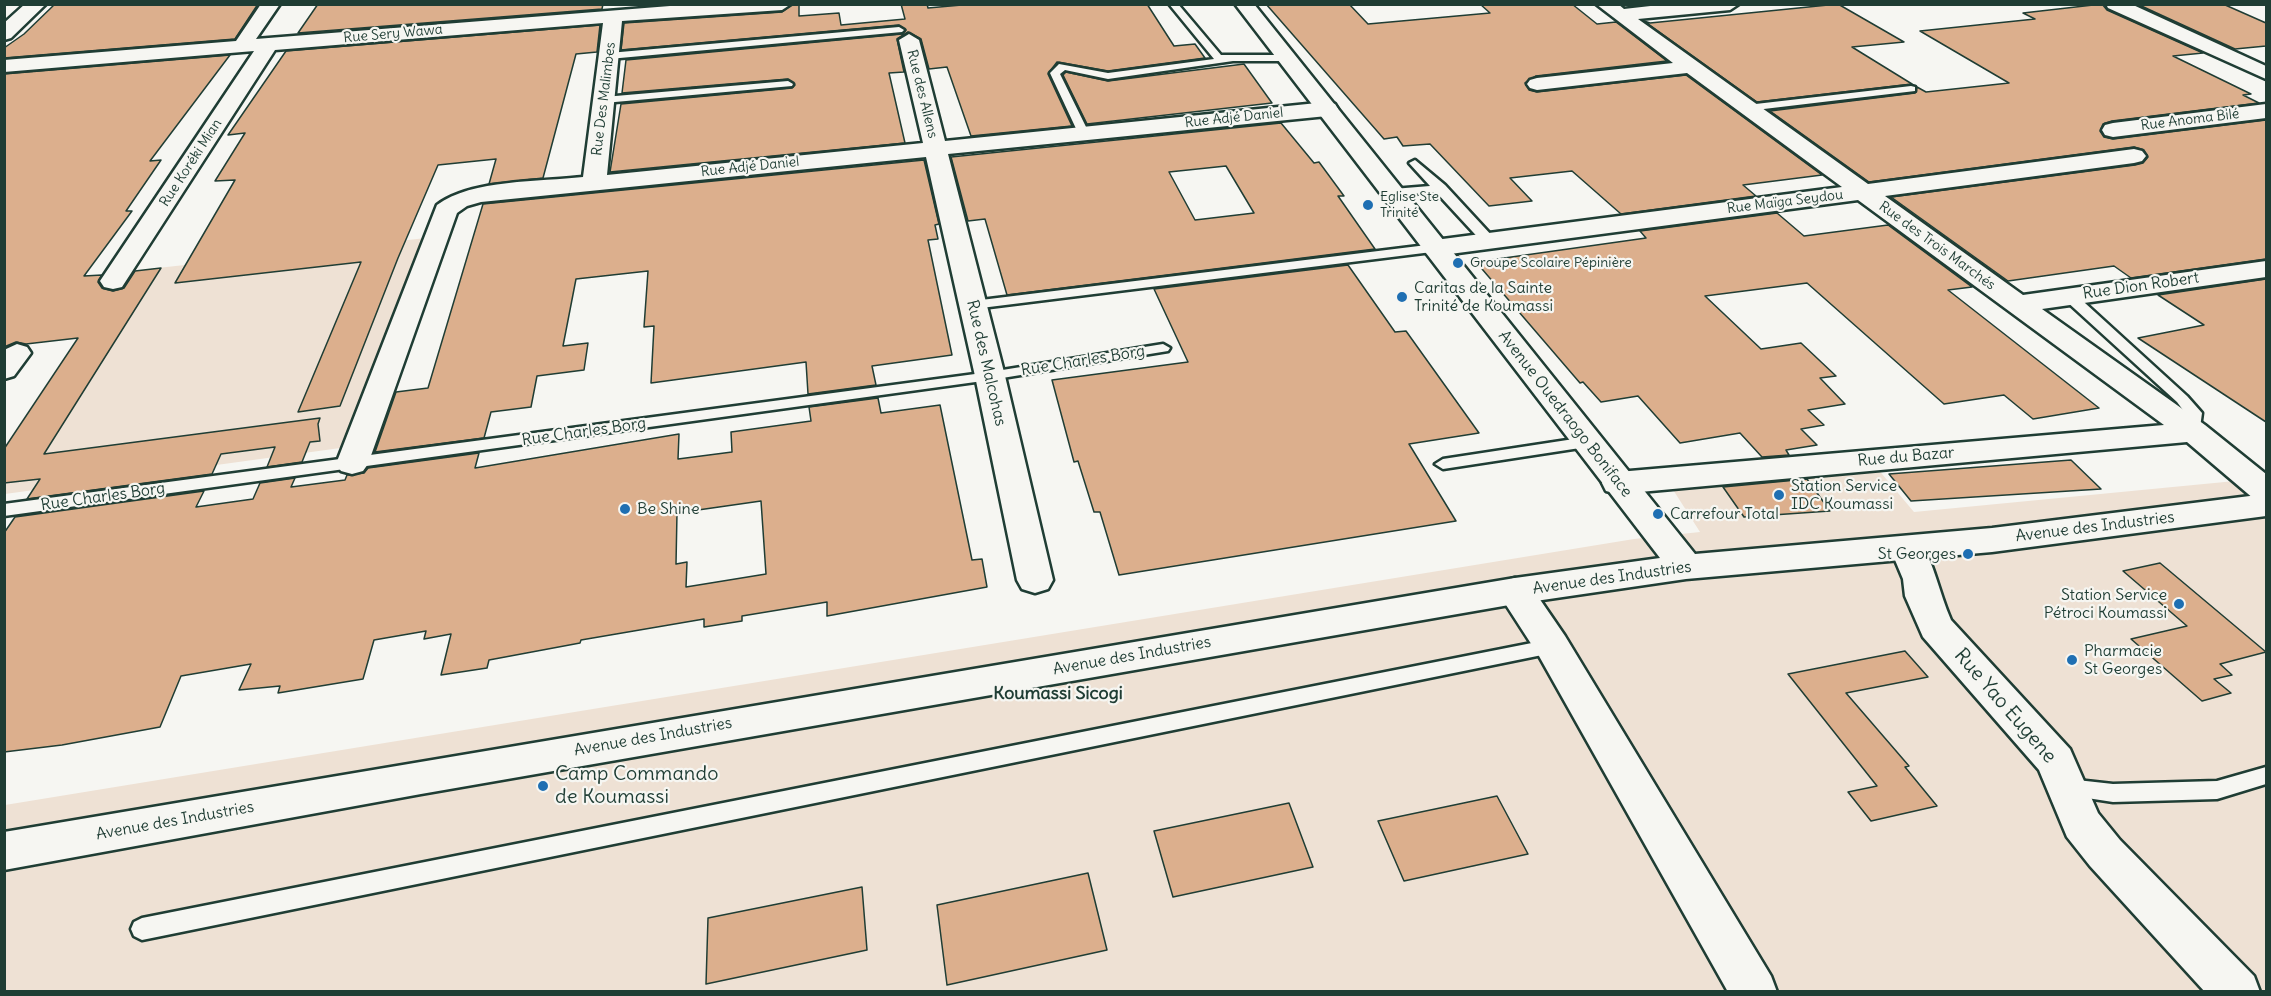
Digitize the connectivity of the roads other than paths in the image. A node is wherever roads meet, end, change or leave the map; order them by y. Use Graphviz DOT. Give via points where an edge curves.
graph roads {
  1 [pos="37,4"];
  2 [pos="271,4"];
  3 [pos="782,4"];
  4 [pos="1173,4"];
  5 [pos="1244,4"];
  6 [pos="1730,4"];
  7 [pos="2115,4"];
  8 [pos="1612,10"];
  9 [pos="629,11"];
  10 [pos="560,12"];
  11 [pos="7,29"];
  12 [pos="904,35"];
  13 [pos="269,44"];
  14 [pos="242,46"];
  15 [pos="609,56"];
  16 [pos="1287,58"];
  17 [pos="1229,60"];
  18 [pos="4,66"];
  19 [pos="1690,67"];
  20 [pos="2266,73"];
  21 [pos="788,84"];
  22 [pos="1537,84"];
  23 [pos="1911,89"];
  24 [pos="604,100"];
  25 [pos="1747,108"];
  26 [pos="1327,109"];
  27 [pos="2266,111"];
  28 [pos="2113,130"];
  29 [pos="1083,133"];
  30 [pos="935,148"];
  31 [pos="2134,156"];
  32 [pos="1415,163"];
  33 [pos="594,183"];
  34 [pos="1441,188"];
  35 [pos="1862,192"];
  36 [pos="1393,193"];
  37 [pos="1489,241"];
  38 [pos="1435,248"];
  39 [pos="2266,269"];
  40 [pos="113,281"];
  41 [pos="2069,296"];
  42 [pos="2016,304"];
  43 [pos="973,305"];
  44 [pos="1163,348"];
  45 [pos="990,376"];
  46 [pos="2194,432"];
  47 [pos="1587,442"];
  48 [pos="352,464"];
  49 [pos="1443,464"];
  50 [pos="1618,483"];
  51 [pos="2266,491"];
  52 [pos="2266,505"];
  53 [pos="4,510"];
  54 [pos="1907,548"];
  55 [pos="1686,567"];
  56 [pos="1035,580"];
  57 [pos="1515,591"];
  58 [pos="1552,646"];
  59 [pos="2266,776"];
  60 [pos="2067,788"];
  61 [pos="4,851"];
  62 [pos="142,929"];
  63 [pos="1754,992"];
  64 [pos="2237,992"];
  1 -- 11 [label="street"];
  2 -- 14 [label="street"];
  3 -- 9 [label="street, Rue Sery Wawa"];
  4 -- 17 [label="lane" via="1214,55"];
  5 -- 16 [label="street, Avenue Ouedraogo Boniface"];
  6 -- 8 [label="street"];
  7 -- 20 [label="street"];
  8 -- 19 [label="street, Rue des Trois Marchés"];
  9 -- 10 [label="street, Rue Sery Wawa"];
  9 -- 15 [label="street, Rue Des Malimbes"];
  10 -- 13 [label="street, Rue Sery Wawa"];
  12 -- 15 [label="lane"];
  12 -- 30 [label="street, Rue des Allens"];
  13 -- 14 [label="street, Rue Sery Wawa"];
  13 -- 40 [label="street, Rue Koréki Mian"];
  14 -- 18 [label="street, Rue Sery Wawa"];
  15 -- 24 [label="street, Rue Des Malimbes"];
  16 -- 17 [label="lane"];
  16 -- 26 [label="street, Avenue Ouedraogo Boniface"];
  17 -- 29 [label="lane" via="1108,75 1062,66 1055,73"];
  19 -- 22 [label="street"];
  19 -- 25 [label="street, Rue des Trois Marchés"];
  21 -- 24 [label="lane"];
  23 -- 25 [label="lane"];
  24 -- 33 [label="street, Rue Des Malimbes"];
  25 -- 35 [label="street, Rue des Trois Marchés"];
  26 -- 29 [label="street, Rue Adjé Daniel"];
  26 -- 36 [label="street, Avenue Ouedraogo Boniface"];
  27 -- 28 [label="street, Rue Anoma Bilé"];
  29 -- 30 [label="street, Rue Adjé Daniel"];
  30 -- 33 [label="street, Rue Adjé Daniel"];
  30 -- 43 [label="street, Rue des Malcohas"];
  31 -- 35 [label="street, Rue Maïga Seydou"];
  32 -- 34 [label="lane"];
  33 -- 48 [label="street, Rue Adjé Daniel" via="479,195 458,201 446,210"];
  34 -- 36 [label="lane"];
  34 -- 37 [label="lane"];
  35 -- 37 [label="street, Rue Maïga Seydou"];
  35 -- 42 [label="street, Rue des Trois Marchés"];
  36 -- 38 [label="street, Avenue Ouedraogo Boniface"];
  37 -- 38 [label="street, Rue Maïga Seydou"];
  38 -- 43 [label="lane"];
  38 -- 47 [label="street, Avenue Ouedraogo Boniface"];
  39 -- 41 [label="street, Rue Dion Robert"];
  41 -- 42 [label="street, Rue Dion Robert"];
  41 -- 46 [label="lane" via="2182,399 2194,413"];
  42 -- 46 [label="street, Rue des Trois Marchés"];
  43 -- 45 [label="street, Rue des Malcohas"];
  44 -- 45 [label="lane, Rue Charles Borg"];
  45 -- 48 [label="lane, Rue Charles Borg"];
  45 -- 56 [label="street, Rue des Malcohas"];
  46 -- 50 [label="street, Rue du Bazar"];
  46 -- 51 [label="street, Rue des Trois Marchés"];
  47 -- 49 [label="lane"];
  47 -- 50 [label="street, Avenue Ouedraogo Boniface"];
  48 -- 53 [label="lane, Rue Charles Borg"];
  50 -- 55 [label="street, Avenue Ouedraogo Boniface"];
  52 -- 54 [label="street, Avenue des Industries"];
  54 -- 55 [label="street, Avenue des Industries"];
  54 -- 60 [label="street, Rue Yao Eugene" via="1936,627 2056,762"];
  55 -- 57 [label="street, Avenue des Industries"];
  57 -- 58 [label="street"];
  57 -- 61 [label="street, Avenue des Industries"];
  58 -- 62 [label="lane"];
  58 -- 63 [label="street"];
  59 -- 60 [label="lane" via="2217,790 2113,793"];
  60 -- 64 [label="street, Rue Yao Eugene" via="2082,824 2105,853"];
}
